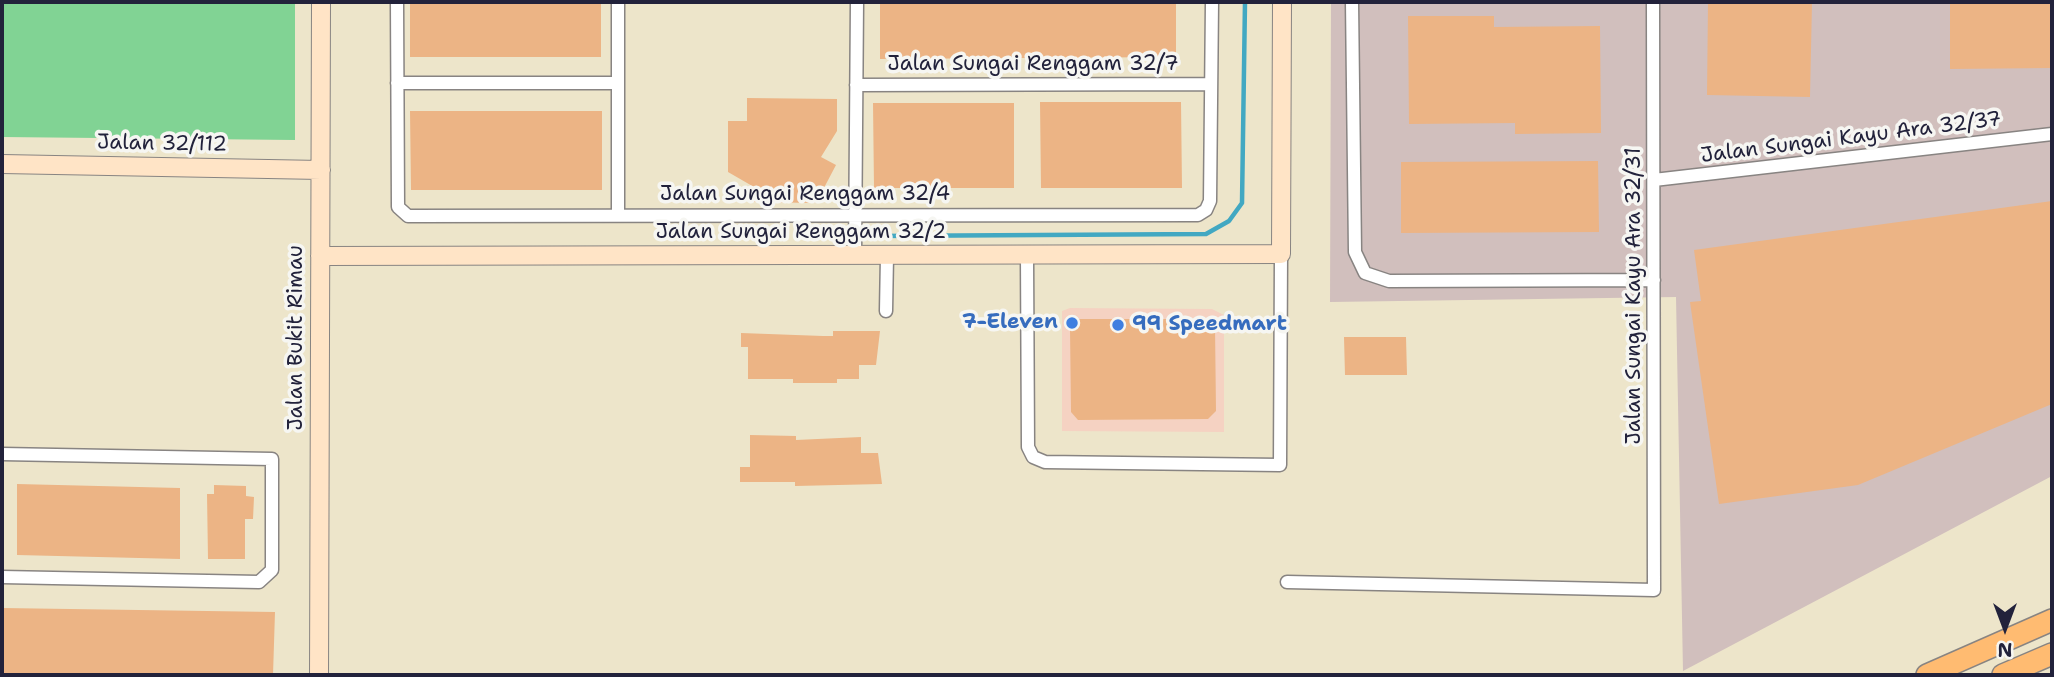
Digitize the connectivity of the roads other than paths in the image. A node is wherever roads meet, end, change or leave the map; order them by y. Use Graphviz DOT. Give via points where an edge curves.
graph roads {
  1 [pos="321,2"];
  2 [pos="397,2"];
  3 [pos="618,2"];
  4 [pos="858,2"];
  5 [pos="1212,2"];
  6 [pos="1282,2"];
  7 [pos="1352,2"];
  8 [pos="1653,2"];
  9 [pos="397,83"];
  10 [pos="618,83"];
  11 [pos="1211,84"];
  12 [pos="856,85"];
  13 [pos="2052,134"];
  14 [pos="2,164"];
  15 [pos="321,170"];
  16 [pos="1654,180"];
  17 [pos="618,214"];
  18 [pos="854,215"];
  19 [pos="1282,254"];
  20 [pos="855,255"];
  21 [pos="320,256"];
  22 [pos="887,256"];
  23 [pos="1027,257"];
  24 [pos="1654,280"];
  25 [pos="886,311"];
  26 [pos="2,454"];
  27 [pos="2,577"];
  28 [pos="1287,582"];
  29 [pos="2052,620"];
  30 [pos="2052,654"];
  31 [pos="319,675"];
  32 [pos="1927,675"];
  33 [pos="2003,675"];
  1 -- 15 [label="street, Jalan Bukit Rimau"];
  2 -- 9 [label="street"];
  3 -- 10 [label="street"];
  4 -- 12 [label="street"];
  5 -- 11 [label="street"];
  6 -- 19 [label="street"];
  7 -- 24 [label="street" via="1355,252 1365,273 1389,281"];
  8 -- 16 [label="street, Jalan Sungai Kayu Ara 32/31"];
  9 -- 10 [label="street"];
  9 -- 17 [label="street, Jalan Sungai Renggam 32/4" via="398,207 404,215"];
  10 -- 17 [label="street"];
  11 -- 12 [label="street, Jalan Sungai Renggam 32/7"];
  11 -- 18 [label="street, Jalan Sungai Renggam 32/4" via="1210,201 1198,215"];
  12 -- 18 [label="street"];
  13 -- 16 [label="street, Jalan Sungai Kayu Ara 32/37"];
  14 -- 15 [label="street, Jalan 32/112"];
  15 -- 21 [label="street, Jalan Bukit Rimau"];
  16 -- 24 [label="street, Jalan Sungai Kayu Ara 32/31"];
  17 -- 18 [label="street, Jalan Sungai Renggam 32/4"];
  18 -- 20 [label="street"];
  19 -- 23 [label="street, Jalan Sungai Renggam 32/2"];
  19 -- 23 [label="street" via="1280,465 1045,462 1033,457 1028,447"];
  20 -- 21 [label="street, Jalan Sungai Renggam 32/2"];
  20 -- 22 [label="street, Jalan Sungai Renggam 32/2"];
  21 -- 31 [label="street, Jalan Bukit Rimau"];
  22 -- 23 [label="street, Jalan Sungai Renggam 32/2"];
  22 -- 25 [label="street"];
  24 -- 28 [label="street, Jalan Sungai Kayu Ara 32/31" via="1654,590"];
  26 -- 27 [label="street" via="272,460 272,570 259,582"];
  29 -- 32 [label="highway"];
  30 -- 33 [label="highway"];
}
